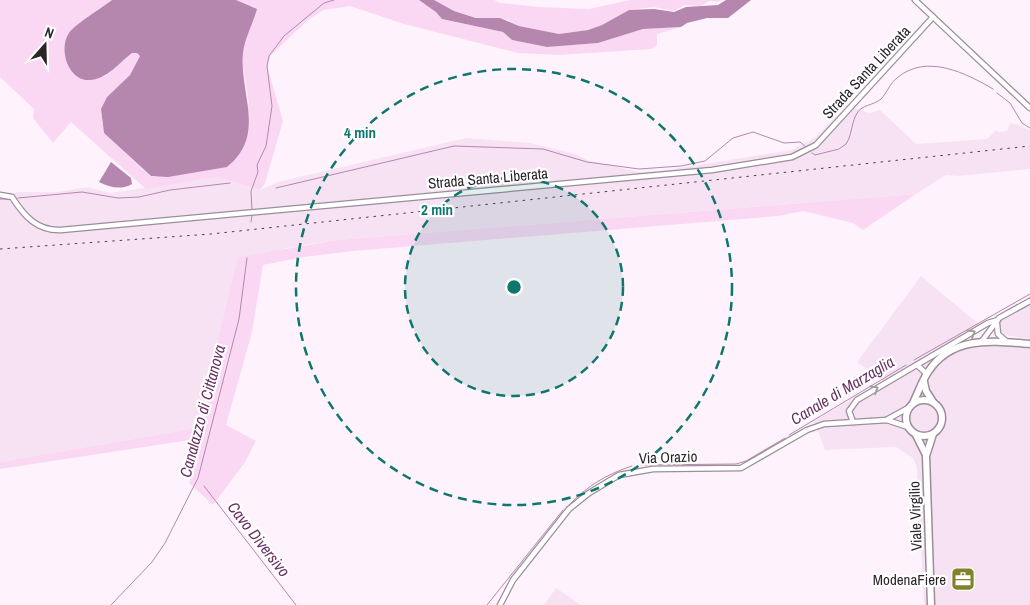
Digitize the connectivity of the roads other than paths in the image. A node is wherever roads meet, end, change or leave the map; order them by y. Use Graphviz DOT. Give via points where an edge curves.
graph roads {
  1 [pos="915,0"];
  2 [pos="933,17"];
  3 [pos="1030,108"];
  4 [pos="0,195"];
  5 [pos="1030,301"];
  6 [pos="998,320"];
  7 [pos="982,341"];
  8 [pos="1008,342"];
  9 [pos="1030,344"];
  10 [pos="917,365"];
  11 [pos="926,377"];
  12 [pos="913,403"];
  13 [pos="934,403"];
  14 [pos="908,408"];
  15 [pos="887,420"];
  16 [pos="853,422"];
  17 [pos="908,427"];
  18 [pos="916,434"];
  19 [pos="933,434"];
  20 [pos="926,456"];
  21 [pos="500,605"];
  22 [pos="931,605"];
  1 -- 2 [label="street"];
  2 -- 3 [label="street"];
  2 -- 4 [label="street, Strada Santa Liberata" via="816,145 792,157 712,170 51,230 33,223 12,197"];
  5 -- 6 [label="street"];
  6 -- 7 [label="street"];
  6 -- 8 [label="street" via="998,334"];
  10 -- 6 [label="street, one-way"];
  7 -- 8 [label="street"];
  7 -- 11 [label="street" via="952,350 938,360"];
  8 -- 9 [label="street"];
  10 -- 11 [label="street"];
  16 -- 10 [label="street, one-way" via="849,413 851,404"];
  11 -- 12 [label="street"];
  11 -- 13 [label="street" via="926,391"];
  12 -- 13 [label="street" via="926,400"];
  12 -- 14 [label="street"];
  13 -- 19 [label="street" via="942,420"];
  14 -- 15 [label="street, Via Orazio"];
  14 -- 17 [label="street" via="905,416"];
  15 -- 16 [label="street, Via Orazio"];
  15 -- 17 [label="street, Via Orazio"];
  16 -- 21 [label="street, Via Orazio" via="813,427 741,468 652,469 633,471 611,479 564,515 513,580"];
  17 -- 18 [label="street"];
  18 -- 19 [label="street"];
  18 -- 20 [label="street, Viale Virgilio"];
  19 -- 20 [label="street, Viale Virgilio"];
  20 -- 22 [label="street, Viale Virgilio"];
}
